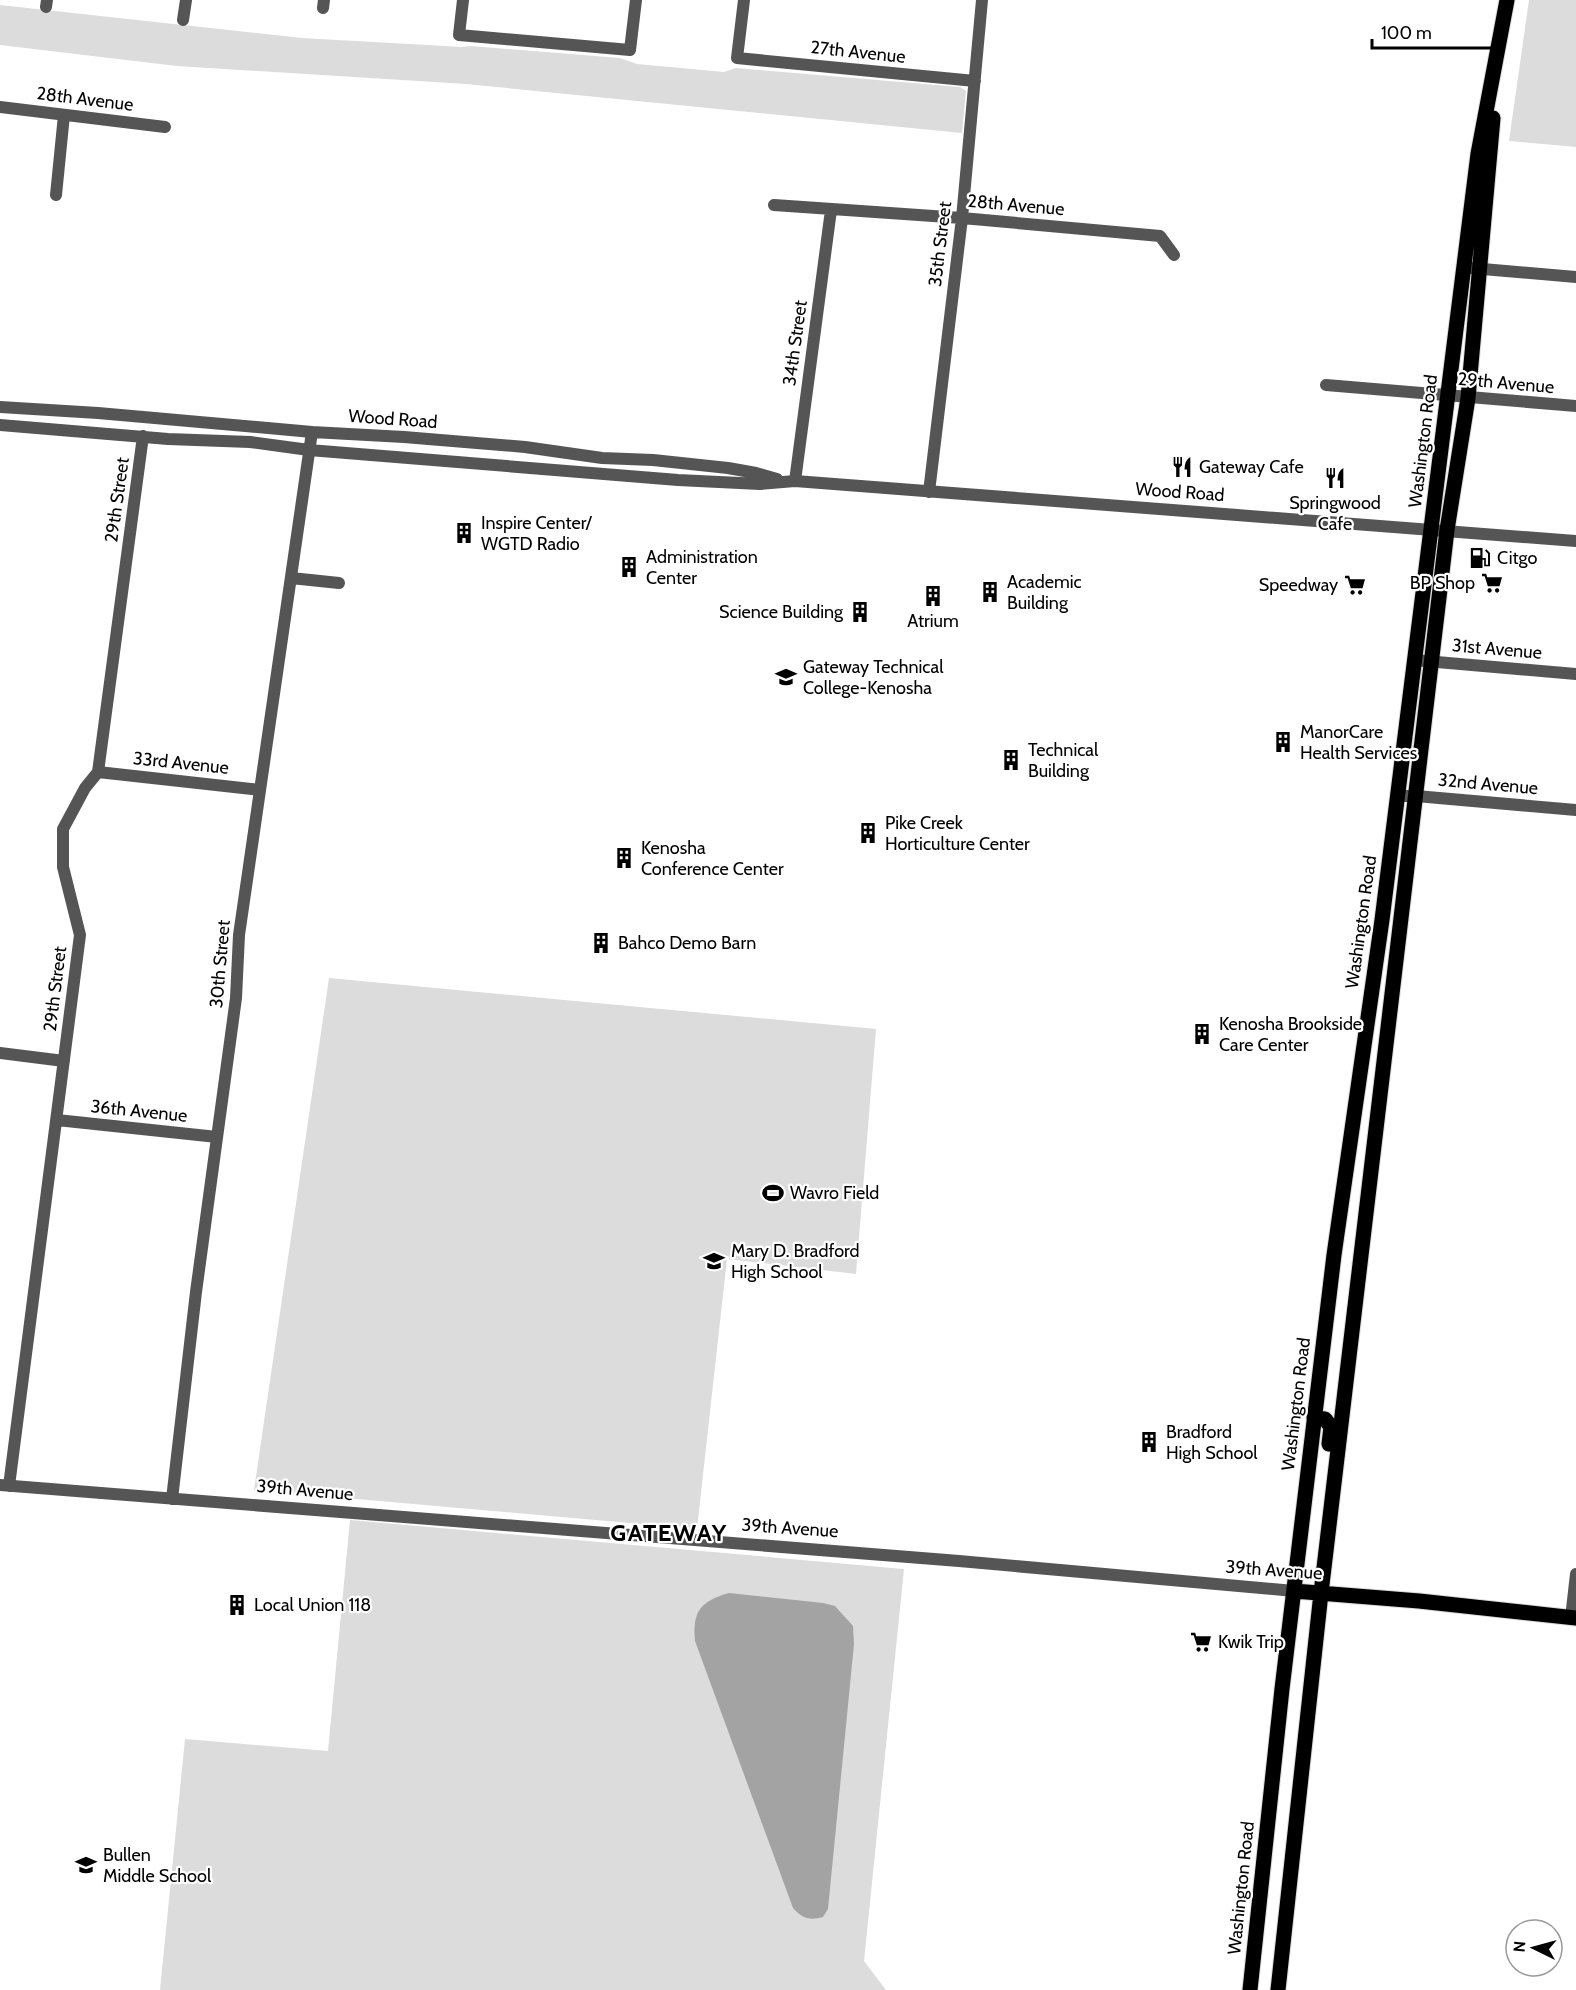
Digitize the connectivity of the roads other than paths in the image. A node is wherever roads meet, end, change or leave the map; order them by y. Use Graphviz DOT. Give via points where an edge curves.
graph roads {
  1 [pos="186,0"];
  2 [pos="463,0"];
  3 [pos="636,0"];
  4 [pos="744,0"];
  5 [pos="982,0"];
  6 [pos="1507,0"];
  7 [pos="183,20"];
  8 [pos="1499,40"];
  9 [pos="975,81"];
  10 [pos="0,108"];
  11 [pos="64,115"];
  12 [pos="165,127"];
  13 [pos="56,195"];
  14 [pos="774,206"];
  15 [pos="831,210"];
  16 [pos="962,218"];
  17 [pos="1174,255"];
  18 [pos="1464,268"];
  19 [pos="1481,269"];
  20 [pos="1576,277"];
  21 [pos="1326,385"];
  22 [pos="1448,396"];
  23 [pos="1468,398"];
  24 [pos="1576,406"];
  25 [pos="0,407"];
  26 [pos="0,425"];
  27 [pos="312,432"];
  28 [pos="143,436"];
  29 [pos="309,450"];
  30 [pos="781,481"];
  31 [pos="795,481"];
  32 [pos="929,492"];
  33 [pos="1439,530"];
  34 [pos="1576,541"];
  35 [pos="291,578"];
  36 [pos="339,583"];
  37 [pos="1414,660"];
  38 [pos="1432,662"];
  39 [pos="1576,674"];
  40 [pos="98,772"];
  41 [pos="260,790"];
  42 [pos="1397,796"];
  43 [pos="1416,796"];
  44 [pos="1576,810"];
  45 [pos="1390,856"];
  46 [pos="1408,857"];
  47 [pos="0,1053"];
  48 [pos="64,1061"];
  49 [pos="57,1120"];
  50 [pos="218,1137"];
  51 [pos="1314,1418"];
  52 [pos="5,1486"];
  53 [pos="1332,1494"];
  54 [pos="172,1499"];
  55 [pos="1576,1574"];
  56 [pos="1294,1591"];
  57 [pos="1321,1593"];
  58 [pos="1573,1618"];
  59 [pos="1250,1990"];
  60 [pos="1278,1990"];
  1 -- 7 [label="street"];
  2 -- 3 [label="street" via="459,35 630,50"];
  4 -- 9 [label="street, 27th Avenue" via="737,58"];
  5 -- 9 [label="street, 35th Street"];
  6 -- 8 [label="main road, Washington Road"];
  8 -- 18 [label="main road, Washington Road" via="1478,153"];
  8 -- 19 [label="main road, Washington Road"];
  9 -- 16 [label="street, 35th Street"];
  10 -- 11 [label="street, 28th Avenue"];
  11 -- 12 [label="street, 28th Avenue"];
  11 -- 13 [label="street"];
  14 -- 15 [label="street, 28th Avenue"];
  15 -- 16 [label="street, 28th Avenue"];
  15 -- 31 [label="street, 34th Street"];
  16 -- 17 [label="street, 28th Avenue" via="1160,236"];
  16 -- 32 [label="street, 35th Street"];
  18 -- 19 [label="street"];
  18 -- 22 [label="main road, Washington Road"];
  19 -- 20 [label="street"];
  19 -- 23 [label="main road, Washington Road"];
  21 -- 22 [label="street, 29th Avenue"];
  22 -- 23 [label="street, 29th Avenue"];
  22 -- 33 [label="main road, Washington Road"];
  23 -- 24 [label="street, 29th Avenue"];
  23 -- 33 [label="main road, Washington Road"];
  25 -- 27 [label="street, Wood Road"];
  26 -- 28 [label="street, Wood Road"];
  27 -- 29 [label="street, 30th Street"];
  27 -- 30 [label="street, Wood Road" via="653,460 756,472"];
  28 -- 29 [label="street, Wood Road" via="250,442"];
  28 -- 40 [label="street, 29th Street"];
  29 -- 30 [label="street, Wood Road" via="678,480 760,484"];
  29 -- 35 [label="street, 30th Street"];
  30 -- 31 [label="street, Wood Road"];
  31 -- 32 [label="street, Wood Road"];
  32 -- 33 [label="street, Wood Road"];
  33 -- 34 [label="street, Wood Road"];
  33 -- 37 [label="main road, Washington Road"];
  33 -- 38 [label="main road, Washington Road"];
  35 -- 36 [label="street"];
  35 -- 41 [label="street, 30th Street"];
  37 -- 38 [label="street, 31st Avenue"];
  37 -- 42 [label="main road, Washington Road"];
  38 -- 39 [label="street, 31st Avenue"];
  38 -- 43 [label="main road, Washington Road"];
  40 -- 41 [label="street, 33rd Avenue"];
  40 -- 48 [label="street, 29th Street" via="63,829 63,867 80,935"];
  41 -- 50 [label="street, 30th Street" via="239,935 236,998"];
  42 -- 43 [label="street, 32nd Avenue"];
  42 -- 45 [label="main road, Washington Road"];
  43 -- 44 [label="street, 32nd Avenue"];
  43 -- 46 [label="main road, Washington Road"];
  45 -- 46 [label="main road"];
  45 -- 51 [label="main road, Washington Road"];
  46 -- 53 [label="main road, Washington Road"];
  47 -- 48 [label="street"];
  48 -- 49 [label="street, 29th Street"];
  49 -- 50 [label="street, 36th Avenue"];
  49 -- 52 [label="street, 29th Street"];
  50 -- 54 [label="street, 30th Street"];
  51 -- 53 [label="main road" via="1325,1419 1331,1427 1326,1472"];
  51 -- 56 [label="main road, Washington Road"];
  52 -- 54 [label="street, 39th Avenue"];
  53 -- 57 [label="main road, Washington Road"];
  54 -- 56 [label="street, 39th Avenue"];
  55 -- 58 [label="street"];
  56 -- 57 [label="main road, 39th Avenue"];
  56 -- 59 [label="main road, Washington Road"];
  57 -- 58 [label="main road, 39th Avenue"];
  57 -- 60 [label="main road, Washington Road"];
}
